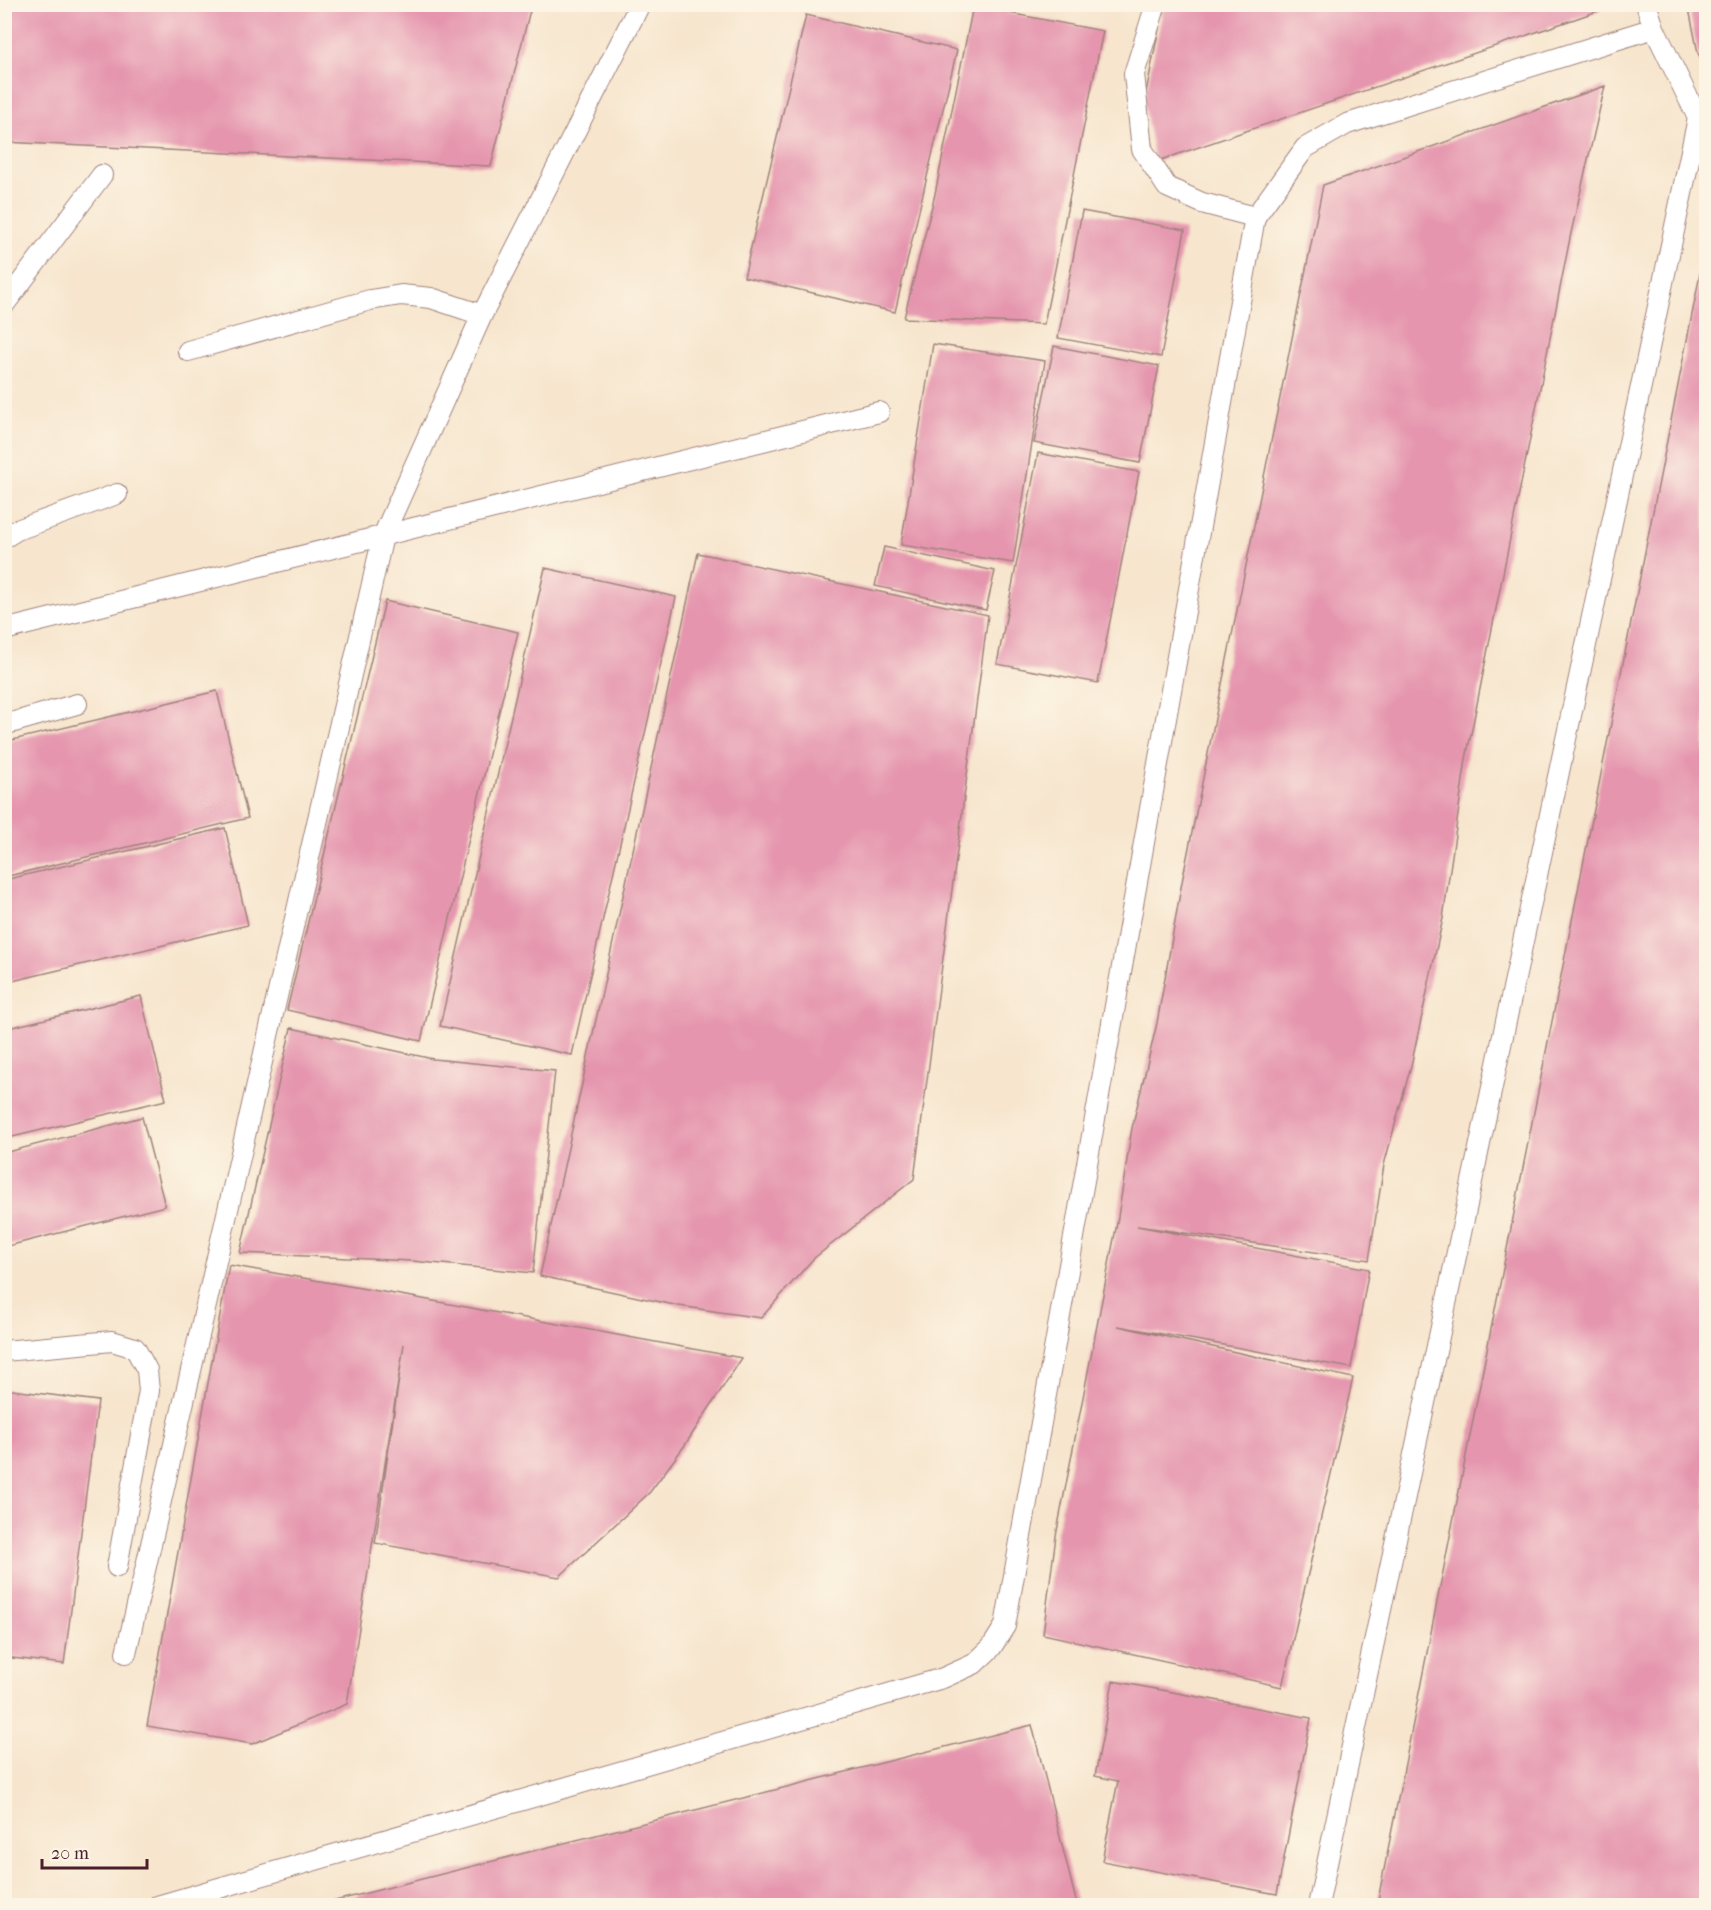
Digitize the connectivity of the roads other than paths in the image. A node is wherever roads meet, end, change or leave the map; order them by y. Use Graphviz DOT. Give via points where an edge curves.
graph roads {
  1 [pos="640,4"];
  2 [pos="1156,4"];
  3 [pos="1646,4"];
  4 [pos="1654,28"];
  5 [pos="1702,119"];
  6 [pos="102,175"];
  7 [pos="1255,217"];
  8 [pos="4,305"];
  9 [pos="482,315"];
  10 [pos="188,351"];
  11 [pos="879,412"];
  12 [pos="117,494"];
  13 [pos="383,536"];
  14 [pos="4,538"];
  15 [pos="4,630"];
  16 [pos="77,704"];
  17 [pos="4,725"];
  18 [pos="4,1351"];
  19 [pos="117,1567"];
  20 [pos="126,1653"];
  21 [pos="157,1905"];
  22 [pos="1318,1905"];
  1 -- 9 [label="lane"];
  2 -- 7 [label="lane" via="1134,75 1142,149 1167,188 1202,203"];
  3 -- 4 [label="lane"];
  4 -- 5 [label="lane"];
  4 -- 7 [label="lane" via="1347,124 1305,148"];
  5 -- 22 [label="lane"];
  6 -- 8 [label="lane"];
  7 -- 21 [label="lane" via="1005,1626 991,1648 974,1664 944,1678"];
  9 -- 10 [label="lane" via="431,298 401,295 370,300"];
  9 -- 13 [label="lane"];
  11 -- 13 [label="lane"];
  12 -- 14 [label="lane"];
  13 -- 15 [label="lane"];
  13 -- 20 [label="lane"];
  16 -- 17 [label="lane"];
  18 -- 19 [label="lane" via="112,1341 135,1348 147,1370 149,1391"];
}
